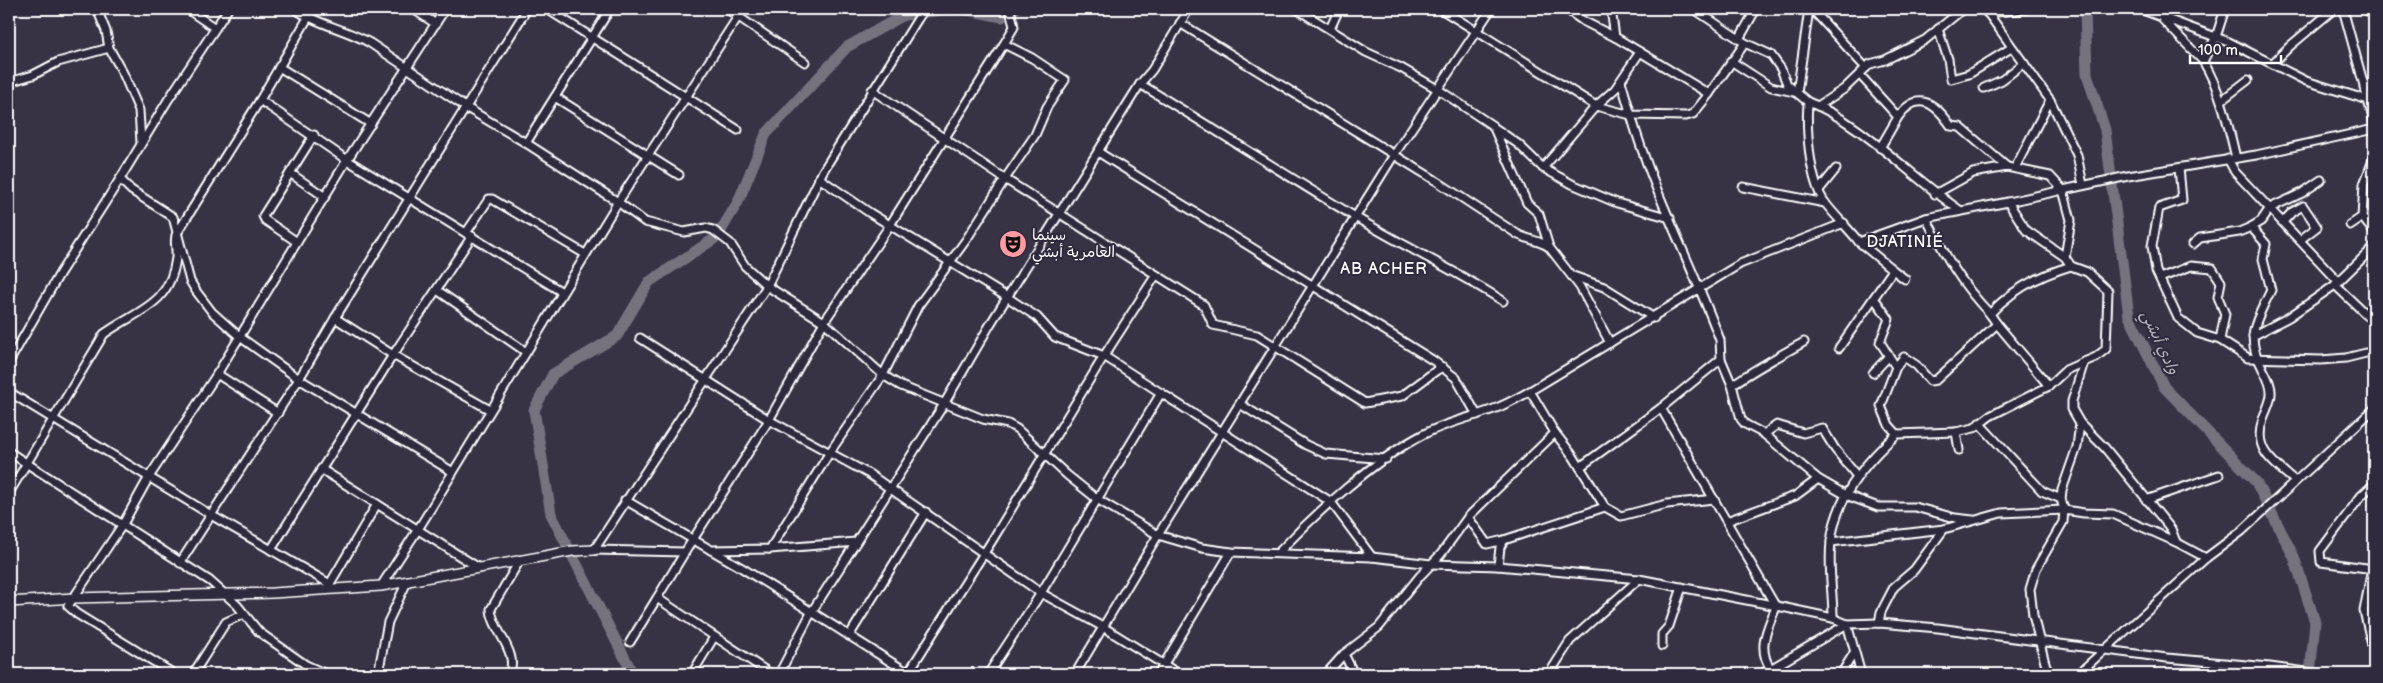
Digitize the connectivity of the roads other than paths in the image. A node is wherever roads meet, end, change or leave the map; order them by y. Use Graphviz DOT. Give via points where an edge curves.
graph roads {
  1 [pos="97,9"];
  2 [pos="187,9"];
  3 [pos="228,9"];
  4 [pos="295,9"];
  5 [pos="313,9"];
  6 [pos="413,9"];
  7 [pos="445,9"];
  8 [pos="527,9"];
  9 [pos="547,9"];
  10 [pos="610,9"];
  11 [pos="727,9"];
  12 [pos="743,9"];
  13 [pos="924,9"];
  14 [pos="1010,9"];
  15 [pos="1189,9"];
  16 [pos="1297,9"];
  17 [pos="1339,9"];
  18 [pos="1441,9"];
  19 [pos="1491,9"];
  20 [pos="1566,9"];
  21 [pos="1611,9"];
  22 [pos="1694,9"];
  23 [pos="1756,9"];
  24 [pos="1811,9"];
  25 [pos="1963,9"];
  26 [pos="2026,9"];
  27 [pos="2140,9"];
  28 [pos="2225,9"];
  29 [pos="2334,9"];
  30 [pos="2343,9"];
  31 [pos="2365,9"];
  32 [pos="1986,11"];
  33 [pos="2374,15"];
  34 [pos="739,16"];
  35 [pos="2160,17"];
  36 [pos="308,18"];
  37 [pos="1180,23"];
  38 [pos="436,24"];
  39 [pos="215,28"];
  40 [pos="1330,28"];
  41 [pos="1938,29"];
  42 [pos="1475,30"];
  43 [pos="592,36"];
  44 [pos="1615,37"];
  45 [pos="2216,37"];
  46 [pos="1742,41"];
  47 [pos="1004,44"];
  48 [pos="109,48"];
  49 [pos="2012,48"];
  50 [pos="1640,52"];
  51 [pos="1731,61"];
  52 [pos="2203,61"];
  53 [pos="804,62"];
  54 [pos="2024,63"];
  55 [pos="2274,64"];
  56 [pos="279,67"];
  57 [pos="406,68"];
  58 [pos="1866,68"];
  59 [pos="1860,75"];
  60 [pos="2248,80"];
  61 [pos="10,81"];
  62 [pos="1620,81"];
  63 [pos="2374,81"];
  64 [pos="1140,84"];
  65 [pos="1984,88"];
  66 [pos="2364,88"];
  67 [pos="872,90"];
  68 [pos="1439,90"];
  69 [pos="1797,93"];
  70 [pos="1709,94"];
  71 [pos="554,97"];
  72 [pos="687,98"];
  73 [pos="260,100"];
  74 [pos="2050,100"];
  75 [pos="2222,100"];
  76 [pos="2368,100"];
  77 [pos="1808,102"];
  78 [pos="1596,106"];
  79 [pos="1818,106"];
  80 [pos="467,108"];
  81 [pos="1631,115"];
  82 [pos="1898,117"];
  83 [pos="2374,122"];
  84 [pos="371,124"];
  85 [pos="1493,126"];
  86 [pos="2374,129"];
  87 [pos="738,130"];
  88 [pos="314,136"];
  89 [pos="945,138"];
  90 [pos="526,143"];
  91 [pos="141,144"];
  92 [pos="1880,148"];
  93 [pos="2374,148"];
  94 [pos="1098,152"];
  95 [pos="649,155"];
  96 [pos="1394,155"];
  97 [pos="2236,158"];
  98 [pos="2228,159"];
  99 [pos="347,160"];
  100 [pos="1543,168"];
  101 [pos="2011,168"];
  102 [pos="2179,168"];
  103 [pos="1836,169"];
  104 [pos="290,173"];
  105 [pos="679,175"];
  106 [pos="819,178"];
  107 [pos="120,179"];
  108 [pos="1005,179"];
  109 [pos="2320,180"];
  110 [pos="2083,185"];
  111 [pos="1743,187"];
  112 [pos="1820,190"];
  113 [pos="2063,190"];
  114 [pos="1936,194"];
  115 [pos="325,197"];
  116 [pos="410,198"];
  117 [pos="618,202"];
  118 [pos="2008,202"];
  119 [pos="1825,203"];
  120 [pos="2270,208"];
  121 [pos="1960,211"];
  122 [pos="1060,214"];
  123 [pos="2362,217"];
  124 [pos="1357,218"];
  125 [pos="1670,218"];
  126 [pos="1926,218"];
  127 [pos="2283,222"];
  128 [pos="1844,223"];
  129 [pos="890,225"];
  130 [pos="2350,226"];
  131 [pos="2251,227"];
  132 [pos="2374,232"];
  133 [pos="469,234"];
  134 [pos="176,235"];
  135 [pos="2300,240"];
  136 [pos="297,242"];
  137 [pos="1860,242"];
  138 [pos="2193,244"];
  139 [pos="1549,247"];
  140 [pos="2374,247"];
  141 [pos="585,254"];
  142 [pos="2065,256"];
  143 [pos="950,260"];
  144 [pos="2071,266"];
  145 [pos="1893,270"];
  146 [pos="1156,275"];
  147 [pos="1572,276"];
  148 [pos="2160,278"];
  149 [pos="1905,279"];
  150 [pos="2337,284"];
  151 [pos="767,286"];
  152 [pos="1313,287"];
  153 [pos="1699,288"];
  154 [pos="437,290"];
  155 [pos="562,292"];
  156 [pos="1007,296"];
  157 [pos="1874,298"];
  158 [pos="1503,301"];
  159 [pos="1990,314"];
  160 [pos="335,318"];
  161 [pos="1654,318"];
  162 [pos="824,322"];
  163 [pos="2374,322"];
  164 [pos="1997,324"];
  165 [pos="2253,336"];
  166 [pos="240,338"];
  167 [pos="640,338"];
  168 [pos="2220,340"];
  169 [pos="1804,342"];
  170 [pos="1610,343"];
  171 [pos="1275,348"];
  172 [pos="1839,348"];
  173 [pos="2374,351"];
  174 [pos="526,352"];
  175 [pos="393,355"];
  176 [pos="1104,356"];
  177 [pos="1888,357"];
  178 [pos="2257,358"];
  179 [pos="1721,359"];
  180 [pos="9,362"];
  181 [pos="2084,362"];
  182 [pos="1443,367"];
  183 [pos="1896,367"];
  184 [pos="1872,373"];
  185 [pos="217,374"];
  186 [pos="882,374"];
  187 [pos="706,378"];
  188 [pos="299,379"];
  189 [pos="1732,385"];
  190 [pos="2049,386"];
  191 [pos="9,392"];
  192 [pos="1530,392"];
  193 [pos="1161,393"];
  194 [pos="944,404"];
  195 [pos="1240,404"];
  196 [pos="1661,408"];
  197 [pos="2374,409"];
  198 [pos="490,410"];
  199 [pos="278,412"];
  200 [pos="357,412"];
  201 [pos="1477,415"];
  202 [pos="53,418"];
  203 [pos="769,420"];
  204 [pos="1979,423"];
  205 [pos="2080,423"];
  206 [pos="1956,432"];
  207 [pos="1223,433"];
  208 [pos="1555,433"];
  209 [pos="1764,434"];
  210 [pos="1897,434"];
  211 [pos="1959,450"];
  212 [pos="9,452"];
  213 [pos="830,452"];
  214 [pos="1044,454"];
  215 [pos="1386,459"];
  216 [pos="27,463"];
  217 [pos="1580,467"];
  218 [pos="321,469"];
  219 [pos="453,472"];
  220 [pos="2218,475"];
  221 [pos="1856,476"];
  222 [pos="149,477"];
  223 [pos="1818,479"];
  224 [pos="2295,481"];
  225 [pos="2374,484"];
  226 [pos="890,488"];
  227 [pos="9,493"];
  228 [pos="1846,495"];
  229 [pos="1097,499"];
  230 [pos="1714,499"];
  231 [pos="2061,499"];
  232 [pos="625,500"];
  233 [pos="2146,500"];
  234 [pos="1331,502"];
  235 [pos="376,504"];
  236 [pos="1605,507"];
  237 [pos="2064,510"];
  238 [pos="926,512"];
  239 [pos="211,515"];
  240 [pos="1468,517"];
  241 [pos="1979,520"];
  242 [pos="1727,521"];
  243 [pos="123,524"];
  244 [pos="1944,529"];
  245 [pos="418,530"];
  246 [pos="1158,535"];
  247 [pos="1504,540"];
  248 [pos="693,541"];
  249 [pos="856,542"];
  250 [pos="1831,542"];
  251 [pos="2176,542"];
  252 [pos="770,549"];
  253 [pos="271,550"];
  254 [pos="594,550"];
  255 [pos="711,550"];
  256 [pos="983,551"];
  257 [pos="685,552"];
  258 [pos="1231,552"];
  259 [pos="1279,552"];
  260 [pos="1372,557"];
  261 [pos="2206,558"];
  262 [pos="2374,558"];
  263 [pos="520,560"];
  264 [pos="180,563"];
  265 [pos="1430,564"];
  266 [pos="1498,566"];
  267 [pos="479,568"];
  268 [pos="2374,568"];
  269 [pos="1639,579"];
  270 [pos="407,582"];
  271 [pos="329,586"];
  272 [pos="381,586"];
  273 [pos="1682,587"];
  274 [pos="225,593"];
  275 [pos="1041,593"];
  276 [pos="74,598"];
  277 [pos="657,598"];
  278 [pos="9,602"];
  279 [pos="1776,607"];
  280 [pos="811,612"];
  281 [pos="244,614"];
  282 [pos="1833,618"];
  283 [pos="1879,623"];
  284 [pos="1847,624"];
  285 [pos="1103,627"];
  286 [pos="849,636"];
  287 [pos="714,637"];
  288 [pos="2039,640"];
  289 [pos="630,642"];
  290 [pos="1662,646"];
  291 [pos="2107,650"];
  292 [pos="1854,653"];
  293 [pos="1344,654"];
  294 [pos="2374,654"];
  295 [pos="1164,665"];
  296 [pos="1771,669"];
  297 [pos="174,674"];
  298 [pos="193,674"];
  299 [pos="326,674"];
  300 [pos="378,674"];
  301 [pos="509,674"];
  302 [pos="692,674"];
  303 [pos="771,674"];
  304 [pos="779,674"];
  305 [pos="909,674"];
  306 [pos="988,674"];
  307 [pos="1075,674"];
  308 [pos="1158,674"];
  309 [pos="1179,674"];
  310 [pos="1326,674"];
  311 [pos="1354,674"];
  312 [pos="1549,674"];
  313 [pos="1762,674"];
  314 [pos="1841,674"];
  315 [pos="1861,674"];
  316 [pos="2050,674"];
  317 [pos="2078,674"];
  318 [pos="2320,674"];
  1 -- 48 [label="street"];
  2 -- 39 [label="street"];
  3 -- 39 [label="street"];
  4 -- 36 [label="street"];
  5 -- 36 [label="street"];
  6 -- 38 [label="street"];
  7 -- 38 [label="street"];
  8 -- 80 [label="street"];
  9 -- 43 [label="street"];
  10 -- 43 [label="street"];
  11 -- 34 [label="street"];
  12 -- 34 [label="street"];
  13 -- 67 [label="street"];
  14 -- 47 [label="street" via="1014,26"];
  15 -- 37 [label="street"];
  16 -- 40 [label="street"];
  17 -- 40 [label="street"];
  18 -- 42 [label="street"];
  19 -- 42 [label="street"];
  20 -- 44 [label="street"];
  21 -- 44 [label="street"];
  22 -- 46 [label="street"];
  23 -- 46 [label="street"];
  24 -- 58 [label="street"];
  24 -- 69 [label="street"];
  25 -- 41 [label="street"];
  26 -- 32 [label="street"];
  27 -- 35 [label="street"];
  28 -- 45 [label="street"];
  29 -- 55 [label="street"];
  30 -- 66 [label="street"];
  31 -- 33 [label="street"];
  32 -- 49 [label="street"];
  34 -- 53 [label="street"];
  34 -- 72 [label="street"];
  35 -- 45 [label="street"];
  35 -- 52 [label="street"];
  36 -- 56 [label="street"];
  36 -- 57 [label="street" via="358,36"];
  37 -- 64 [label="street"];
  37 -- 96 [label="street"];
  38 -- 57 [label="street"];
  39 -- 91 [label="street"];
  40 -- 68 [label="street" via="1366,52"];
  41 -- 49 [label="street" via="1951,79 1969,74"];
  41 -- 58 [label="street" via="1925,40"];
  42 -- 68 [label="street"];
  42 -- 78 [label="street"];
  43 -- 71 [label="street"];
  43 -- 72 [label="street"];
  44 -- 50 [label="street"];
  45 -- 52 [label="street"];
  45 -- 55 [label="street"];
  46 -- 51 [label="street"];
  46 -- 69 [label="street" via="1771,55 1787,84"];
  47 -- 89 [label="street"];
  47 -- 108 [label="street" via="1065,80"];
  48 -- 61 [label="street" via="58,62 33,75"];
  48 -- 91 [label="street" via="139,110"];
  49 -- 54 [label="street"];
  50 -- 62 [label="street"];
  50 -- 70 [label="street"];
  51 -- 69 [label="street" via="1772,87"];
  51 -- 70 [label="street"];
  52 -- 75 [label="street"];
  54 -- 65 [label="street" via="2002,80"];
  54 -- 74 [label="street"];
  55 -- 76 [label="street" via="2306,81"];
  56 -- 73 [label="street"];
  56 -- 84 [label="street"];
  57 -- 80 [label="street"];
  57 -- 84 [label="street"];
  58 -- 59 [label="street"];
  59 -- 79 [label="street"];
  59 -- 82 [label="street"];
  60 -- 75 [label="street"];
  62 -- 78 [label="street"];
  62 -- 81 [label="street"];
  63 -- 66 [label="street"];
  64 -- 94 [label="street"];
  64 -- 124 [label="street"];
  66 -- 76 [label="street"];
  67 -- 89 [label="street"];
  67 -- 106 [label="street"];
  68 -- 85 [label="street"];
  68 -- 96 [label="street"];
  69 -- 77 [label="street"];
  70 -- 81 [label="street" via="1693,114 1686,116"];
  71 -- 90 [label="street"];
  71 -- 95 [label="street"];
  72 -- 87 [label="street"];
  72 -- 95 [label="street"];
  73 -- 88 [label="street"];
  73 -- 134 [label="street"];
  74 -- 101 [label="street"];
  74 -- 110 [label="street" via="2077,155"];
  75 -- 97 [label="street"];
  76 -- 83 [label="street"];
  77 -- 79 [label="street"];
  77 -- 112 [label="street" via="1806,123"];
  78 -- 81 [label="street"];
  78 -- 100 [label="street"];
  79 -- 92 [label="street"];
  80 -- 90 [label="street"];
  80 -- 116 [label="street"];
  81 -- 125 [label="street" via="1653,181"];
  82 -- 92 [label="street"];
  82 -- 101 [label="street" via="1905,107 1916,102 1927,103 1938,108 1951,126 1960,127"];
  84 -- 99 [label="street"];
  85 -- 100 [label="street"];
  85 -- 139 [label="street" via="1527,203 1539,214"];
  86 -- 97 [label="street"];
  88 -- 99 [label="street"];
  88 -- 104 [label="street"];
  89 -- 108 [label="street"];
  89 -- 129 [label="street"];
  90 -- 117 [label="street"];
  91 -- 107 [label="street"];
  92 -- 114 [label="street"];
  93 -- 123 [label="street" via="2364,184"];
  94 -- 122 [label="street"];
  94 -- 152 [label="street"];
  95 -- 105 [label="street"];
  95 -- 117 [label="street"];
  96 -- 124 [label="street"];
  96 -- 139 [label="street" via="1516,234 1539,240"];
  97 -- 98 [label="street"];
  98 -- 102 [label="street"];
  98 -- 120 [label="street" via="2235,172"];
  99 -- 115 [label="street"];
  99 -- 116 [label="street"];
  100 -- 125 [label="street" via="1599,196"];
  101 -- 113 [label="street" via="2050,176"];
  101 -- 114 [label="street" via="1973,172"];
  102 -- 110 [label="street"];
  102 -- 148 [label="street" via="2182,200 2159,208 2152,246"];
  103 -- 112 [label="street"];
  104 -- 115 [label="street"];
  104 -- 136 [label="street" via="263,216"];
  106 -- 129 [label="street"];
  106 -- 151 [label="street"];
  107 -- 134 [label="street" via="131,190 173,217"];
  107 -- 180 [label="street" via="60,273"];
  108 -- 122 [label="street"];
  108 -- 143 [label="street"];
  109 -- 120 [label="street" via="2302,193"];
  110 -- 113 [label="street"];
  111 -- 119 [label="street"];
  112 -- 119 [label="street"];
  113 -- 118 [label="street"];
  113 -- 142 [label="street" via="2071,220"];
  114 -- 121 [label="street"];
  115 -- 136 [label="street"];
  116 -- 133 [label="street"];
  116 -- 160 [label="street"];
  117 -- 141 [label="street"];
  117 -- 151 [label="street" via="645,222 664,228 684,232 713,230 730,243 745,266"];
  118 -- 121 [label="street"];
  118 -- 142 [label="street" via="2026,230"];
  119 -- 128 [label="street"];
  120 -- 127 [label="street"];
  120 -- 131 [label="street" via="2261,221"];
  121 -- 126 [label="street"];
  122 -- 146 [label="street"];
  122 -- 156 [label="street"];
  123 -- 130 [label="street"];
  123 -- 132 [label="street"];
  124 -- 152 [label="street"];
  124 -- 158 [label="street" via="1445,265"];
  125 -- 153 [label="street"];
  126 -- 137 [label="street"];
  126 -- 159 [label="street" via="1966,289"];
  127 -- 135 [label="street"];
  127 -- 135 [label="street" via="2303,206 2317,227"];
  128 -- 137 [label="street"];
  128 -- 153 [label="street" via="1740,264"];
  129 -- 143 [label="street"];
  129 -- 162 [label="street"];
  131 -- 138 [label="street" via="2200,238"];
  131 -- 165 [label="street" via="2266,244 2263,259 2271,290 2253,327"];
  133 -- 141 [label="street" via="489,199 492,199"];
  133 -- 154 [label="street"];
  133 -- 155 [label="street"];
  134 -- 166 [label="street" via="190,282 212,312"];
  134 -- 202 [label="street" via="176,258 162,296 149,308 104,334"];
  135 -- 150 [label="street"];
  136 -- 166 [label="street"];
  137 -- 145 [label="street"];
  139 -- 147 [label="street"];
  140 -- 150 [label="street"];
  141 -- 155 [label="street"];
  142 -- 144 [label="street"];
  143 -- 156 [label="street"];
  143 -- 186 [label="street" via="918,306"];
  144 -- 159 [label="street" via="2031,282 2001,301"];
  144 -- 181 [label="street" via="2087,272 2108,290 2106,349"];
  145 -- 149 [label="street"];
  145 -- 157 [label="street"];
  146 -- 171 [label="street" via="1204,305 1213,325 1257,335"];
  146 -- 176 [label="street"];
  147 -- 161 [label="street" via="1604,287"];
  147 -- 170 [label="street"];
  148 -- 168 [label="street" via="2178,318 2197,333"];
  148 -- 168 [label="street" via="2191,266 2212,268 2221,282 2218,297 2226,314"];
  150 -- 163 [label="street"];
  150 -- 165 [label="street" via="2289,317"];
  151 -- 162 [label="street"];
  151 -- 187 [label="street"];
  152 -- 171 [label="street"];
  152 -- 182 [label="street"];
  153 -- 161 [label="street"];
  153 -- 179 [label="street" via="1720,340"];
  154 -- 174 [label="street"];
  154 -- 175 [label="street"];
  155 -- 174 [label="street"];
  156 -- 176 [label="street" via="1037,317 1055,337"];
  156 -- 194 [label="street"];
  157 -- 172 [label="street"];
  157 -- 177 [label="street" via="1889,320 1880,342"];
  159 -- 164 [label="street"];
  160 -- 175 [label="street"];
  160 -- 188 [label="street"];
  161 -- 170 [label="street"];
  162 -- 186 [label="street"];
  162 -- 203 [label="street"];
  164 -- 183 [label="street" via="1936,380 1930,381 1904,357"];
  164 -- 190 [label="street"];
  165 -- 178 [label="street"];
  166 -- 185 [label="street"];
  166 -- 188 [label="street"];
  167 -- 187 [label="street"];
  168 -- 178 [label="street" via="2248,358"];
  169 -- 189 [label="street"];
  170 -- 192 [label="street"];
  171 -- 182 [label="street" via="1365,403 1402,396"];
  171 -- 195 [label="street"];
  173 -- 178 [label="street" via="2321,360"];
  174 -- 198 [label="street"];
  175 -- 198 [label="street"];
  175 -- 200 [label="street"];
  176 -- 193 [label="street"];
  176 -- 214 [label="street"];
  177 -- 183 [label="street"];
  177 -- 184 [label="street"];
  178 -- 224 [label="street" via="2269,380 2271,394 2258,436 2260,445"];
  179 -- 189 [label="street"];
  179 -- 196 [label="street"];
  181 -- 190 [label="street" via="2066,370"];
  181 -- 205 [label="street" via="2072,401 2072,409"];
  182 -- 201 [label="street" via="1456,378"];
  183 -- 210 [label="street" via="1881,406"];
  185 -- 199 [label="street"];
  185 -- 222 [label="street"];
  186 -- 194 [label="street" via="901,386"];
  186 -- 213 [label="street"];
  187 -- 203 [label="street"];
  187 -- 232 [label="street"];
  188 -- 199 [label="street"];
  188 -- 200 [label="street"];
  189 -- 209 [label="street" via="1741,419"];
  190 -- 204 [label="street"];
  191 -- 202 [label="street"];
  192 -- 201 [label="street"];
  192 -- 208 [label="street"];
  193 -- 207 [label="street"];
  193 -- 229 [label="street"];
  194 -- 214 [label="street" via="983,419 1008,424"];
  194 -- 226 [label="street"];
  195 -- 207 [label="street"];
  195 -- 215 [label="street" via="1326,454"];
  196 -- 217 [label="street"];
  196 -- 230 [label="street"];
  197 -- 224 [label="street"];
  198 -- 219 [label="street"];
  199 -- 239 [label="street"];
  200 -- 218 [label="street"];
  200 -- 219 [label="street"];
  201 -- 215 [label="street" via="1423,434"];
  202 -- 216 [label="street"];
  202 -- 222 [label="street"];
  203 -- 213 [label="street"];
  203 -- 248 [label="street"];
  204 -- 206 [label="street" via="1974,428"];
  204 -- 231 [label="street" via="2042,491"];
  205 -- 231 [label="street" via="2077,447"];
  205 -- 233 [label="street" via="2105,448"];
  206 -- 210 [label="street"];
  206 -- 211 [label="street"];
  207 -- 234 [label="street"];
  207 -- 246 [label="street"];
  208 -- 217 [label="street"];
  208 -- 240 [label="street"];
  209 -- 221 [label="street" via="1777,425 1803,433 1822,428"];
  209 -- 223 [label="street"];
  210 -- 221 [label="street"];
  212 -- 216 [label="street"];
  213 -- 226 [label="street"];
  213 -- 252 [label="street"];
  214 -- 229 [label="street"];
  214 -- 256 [label="street"];
  215 -- 234 [label="street"];
  216 -- 227 [label="street"];
  216 -- 243 [label="street"];
  217 -- 236 [label="street"];
  218 -- 235 [label="street"];
  218 -- 253 [label="street"];
  219 -- 245 [label="street"];
  220 -- 233 [label="street"];
  221 -- 228 [label="street"];
  222 -- 239 [label="street"];
  222 -- 243 [label="street"];
  223 -- 228 [label="street"];
  223 -- 242 [label="street" via="1795,496"];
  224 -- 261 [label="street" via="2242,531"];
  225 -- 268 [label="street" via="2361,496 2320,552 2321,562"];
  226 -- 238 [label="street"];
  226 -- 249 [label="street"];
  228 -- 241 [label="street" via="1878,506 1915,507 1955,518"];
  228 -- 250 [label="street" via="1833,527"];
  229 -- 246 [label="street"];
  229 -- 275 [label="street"];
  230 -- 236 [label="street" via="1667,504 1621,516"];
  230 -- 242 [label="street"];
  231 -- 237 [label="street"];
  232 -- 248 [label="street"];
  232 -- 254 [label="street"];
  233 -- 251 [label="street" via="2171,529"];
  234 -- 259 [label="street"];
  234 -- 260 [label="street"];
  235 -- 245 [label="street"];
  235 -- 271 [label="street"];
  236 -- 247 [label="street"];
  237 -- 241 [label="street" via="2000,513"];
  237 -- 251 [label="street" via="2113,514"];
  237 -- 288 [label="street" via="2060,530 2036,568 2030,589"];
  238 -- 256 [label="street"];
  238 -- 286 [label="street"];
  239 -- 253 [label="street"];
  239 -- 264 [label="street"];
  240 -- 247 [label="street" via="1487,544"];
  240 -- 265 [label="street"];
  241 -- 244 [label="street"];
  242 -- 279 [label="street"];
  243 -- 264 [label="street"];
  243 -- 276 [label="street"];
  244 -- 250 [label="street"];
  244 -- 283 [label="street" via="1914,570 1894,587"];
  245 -- 267 [label="street"];
  245 -- 272 [label="street"];
  246 -- 258 [label="street" via="1202,548"];
  246 -- 285 [label="street"];
  247 -- 266 [label="street"];
  248 -- 255 [label="street"];
  248 -- 257 [label="street"];
  249 -- 252 [label="street"];
  249 -- 280 [label="street"];
  250 -- 282 [label="street"];
  251 -- 261 [label="street"];
  252 -- 255 [label="street"];
  253 -- 271 [label="street"];
  254 -- 257 [label="street"];
  254 -- 263 [label="street" via="572,550"];
  255 -- 280 [label="street"];
  256 -- 275 [label="street"];
  256 -- 305 [label="street"];
  257 -- 277 [label="street"];
  258 -- 259 [label="street"];
  258 -- 295 [label="street"];
  259 -- 260 [label="street"];
  260 -- 265 [label="street"];
  261 -- 291 [label="street"];
  262 -- 268 [label="street"];
  263 -- 267 [label="street"];
  263 -- 301 [label="street" via="491,610 491,618 511,658"];
  264 -- 274 [label="street"];
  265 -- 266 [label="street"];
  265 -- 293 [label="street" via="1379,627"];
  266 -- 269 [label="street"];
  267 -- 270 [label="street"];
  268 -- 294 [label="street" via="2364,610"];
  269 -- 273 [label="street"];
  269 -- 312 [label="street" via="1570,641"];
  270 -- 272 [label="street"];
  270 -- 300 [label="street" via="388,622"];
  271 -- 272 [label="street"];
  271 -- 274 [label="street" via="273,593"];
  273 -- 279 [label="street"];
  273 -- 290 [label="street" via="1669,626 1662,634"];
  274 -- 276 [label="street"];
  274 -- 281 [label="street"];
  275 -- 285 [label="street"];
  275 -- 306 [label="street"];
  276 -- 278 [label="street"];
  276 -- 297 [label="street" via="68,606 77,614"];
  277 -- 287 [label="street"];
  277 -- 289 [label="street"];
  279 -- 282 [label="street"];
  279 -- 296 [label="street" via="1762,641 1765,660"];
  280 -- 286 [label="street"];
  280 -- 304 [label="street"];
  281 -- 298 [label="street" via="226,622"];
  281 -- 299 [label="street" via="259,632"];
  282 -- 284 [label="street"];
  283 -- 284 [label="street"];
  283 -- 288 [label="street"];
  284 -- 292 [label="street"];
  284 -- 296 [label="street"];
  285 -- 295 [label="street"];
  285 -- 307 [label="street"];
  286 -- 305 [label="street"];
  287 -- 302 [label="street"];
  287 -- 303 [label="street"];
  288 -- 291 [label="street"];
  288 -- 316 [label="street"];
  291 -- 317 [label="street"];
  291 -- 318 [label="street"];
  292 -- 314 [label="street"];
  292 -- 315 [label="street"];
  293 -- 310 [label="street"];
  293 -- 311 [label="street"];
  295 -- 308 [label="street"];
  295 -- 309 [label="street"];
  296 -- 313 [label="street"];
}
